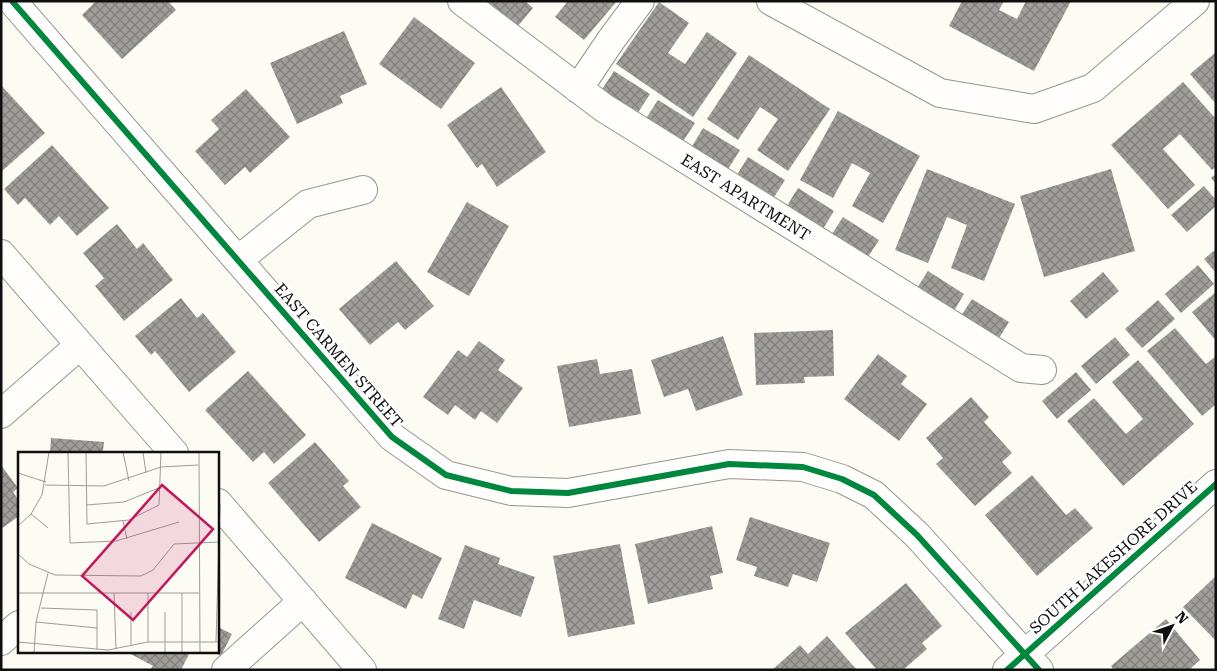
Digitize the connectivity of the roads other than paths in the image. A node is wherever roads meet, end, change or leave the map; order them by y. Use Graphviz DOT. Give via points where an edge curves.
graph roads {
  1 [pos="12,1"];
  2 [pos="462,1"];
  3 [pos="640,1"];
  4 [pos="771,1"];
  5 [pos="1192,2"];
  6 [pos="578,89"];
  7 [pos="363,190"];
  8 [pos="1,254"];
  9 [pos="238,260"];
  10 [pos="80,345"];
  11 [pos="1042,370"];
  12 [pos="1,414"];
  13 [pos="172,452"];
  14 [pos="1216,484"];
  15 [pos="219,504"];
  16 [pos="303,601"];
  17 [pos="18,627"];
  18 [pos="1,641"];
  19 [pos="1023,664"];
  20 [pos="226,670"];
  21 [pos="362,670"];
  1 -- 9 [label="street, EAST CARMEN STREET"];
  2 -- 6 [label="street, EAST APARTMENT"];
  3 -- 6 [label="street"];
  4 -- 5 [label="street" via="940,93 1034,109 1092,88"];
  6 -- 11 [label="street, EAST APARTMENT" via="1021,368"];
  7 -- 9 [label="street" via="308,204"];
  8 -- 10 [label="street"];
  9 -- 19 [label="street, EAST CARMEN STREET" via="392,437 446,475 511,492 568,493 729,464 803,467 842,478 874,495 917,535"];
  10 -- 12 [label="street"];
  10 -- 13 [label="street"];
  14 -- 19 [label="street, SOUTH LAKESHORE DRIVE"];
  15 -- 16 [label="street"];
  16 -- 20 [label="street"];
  16 -- 21 [label="street"];
  17 -- 18 [label="street"];
}
